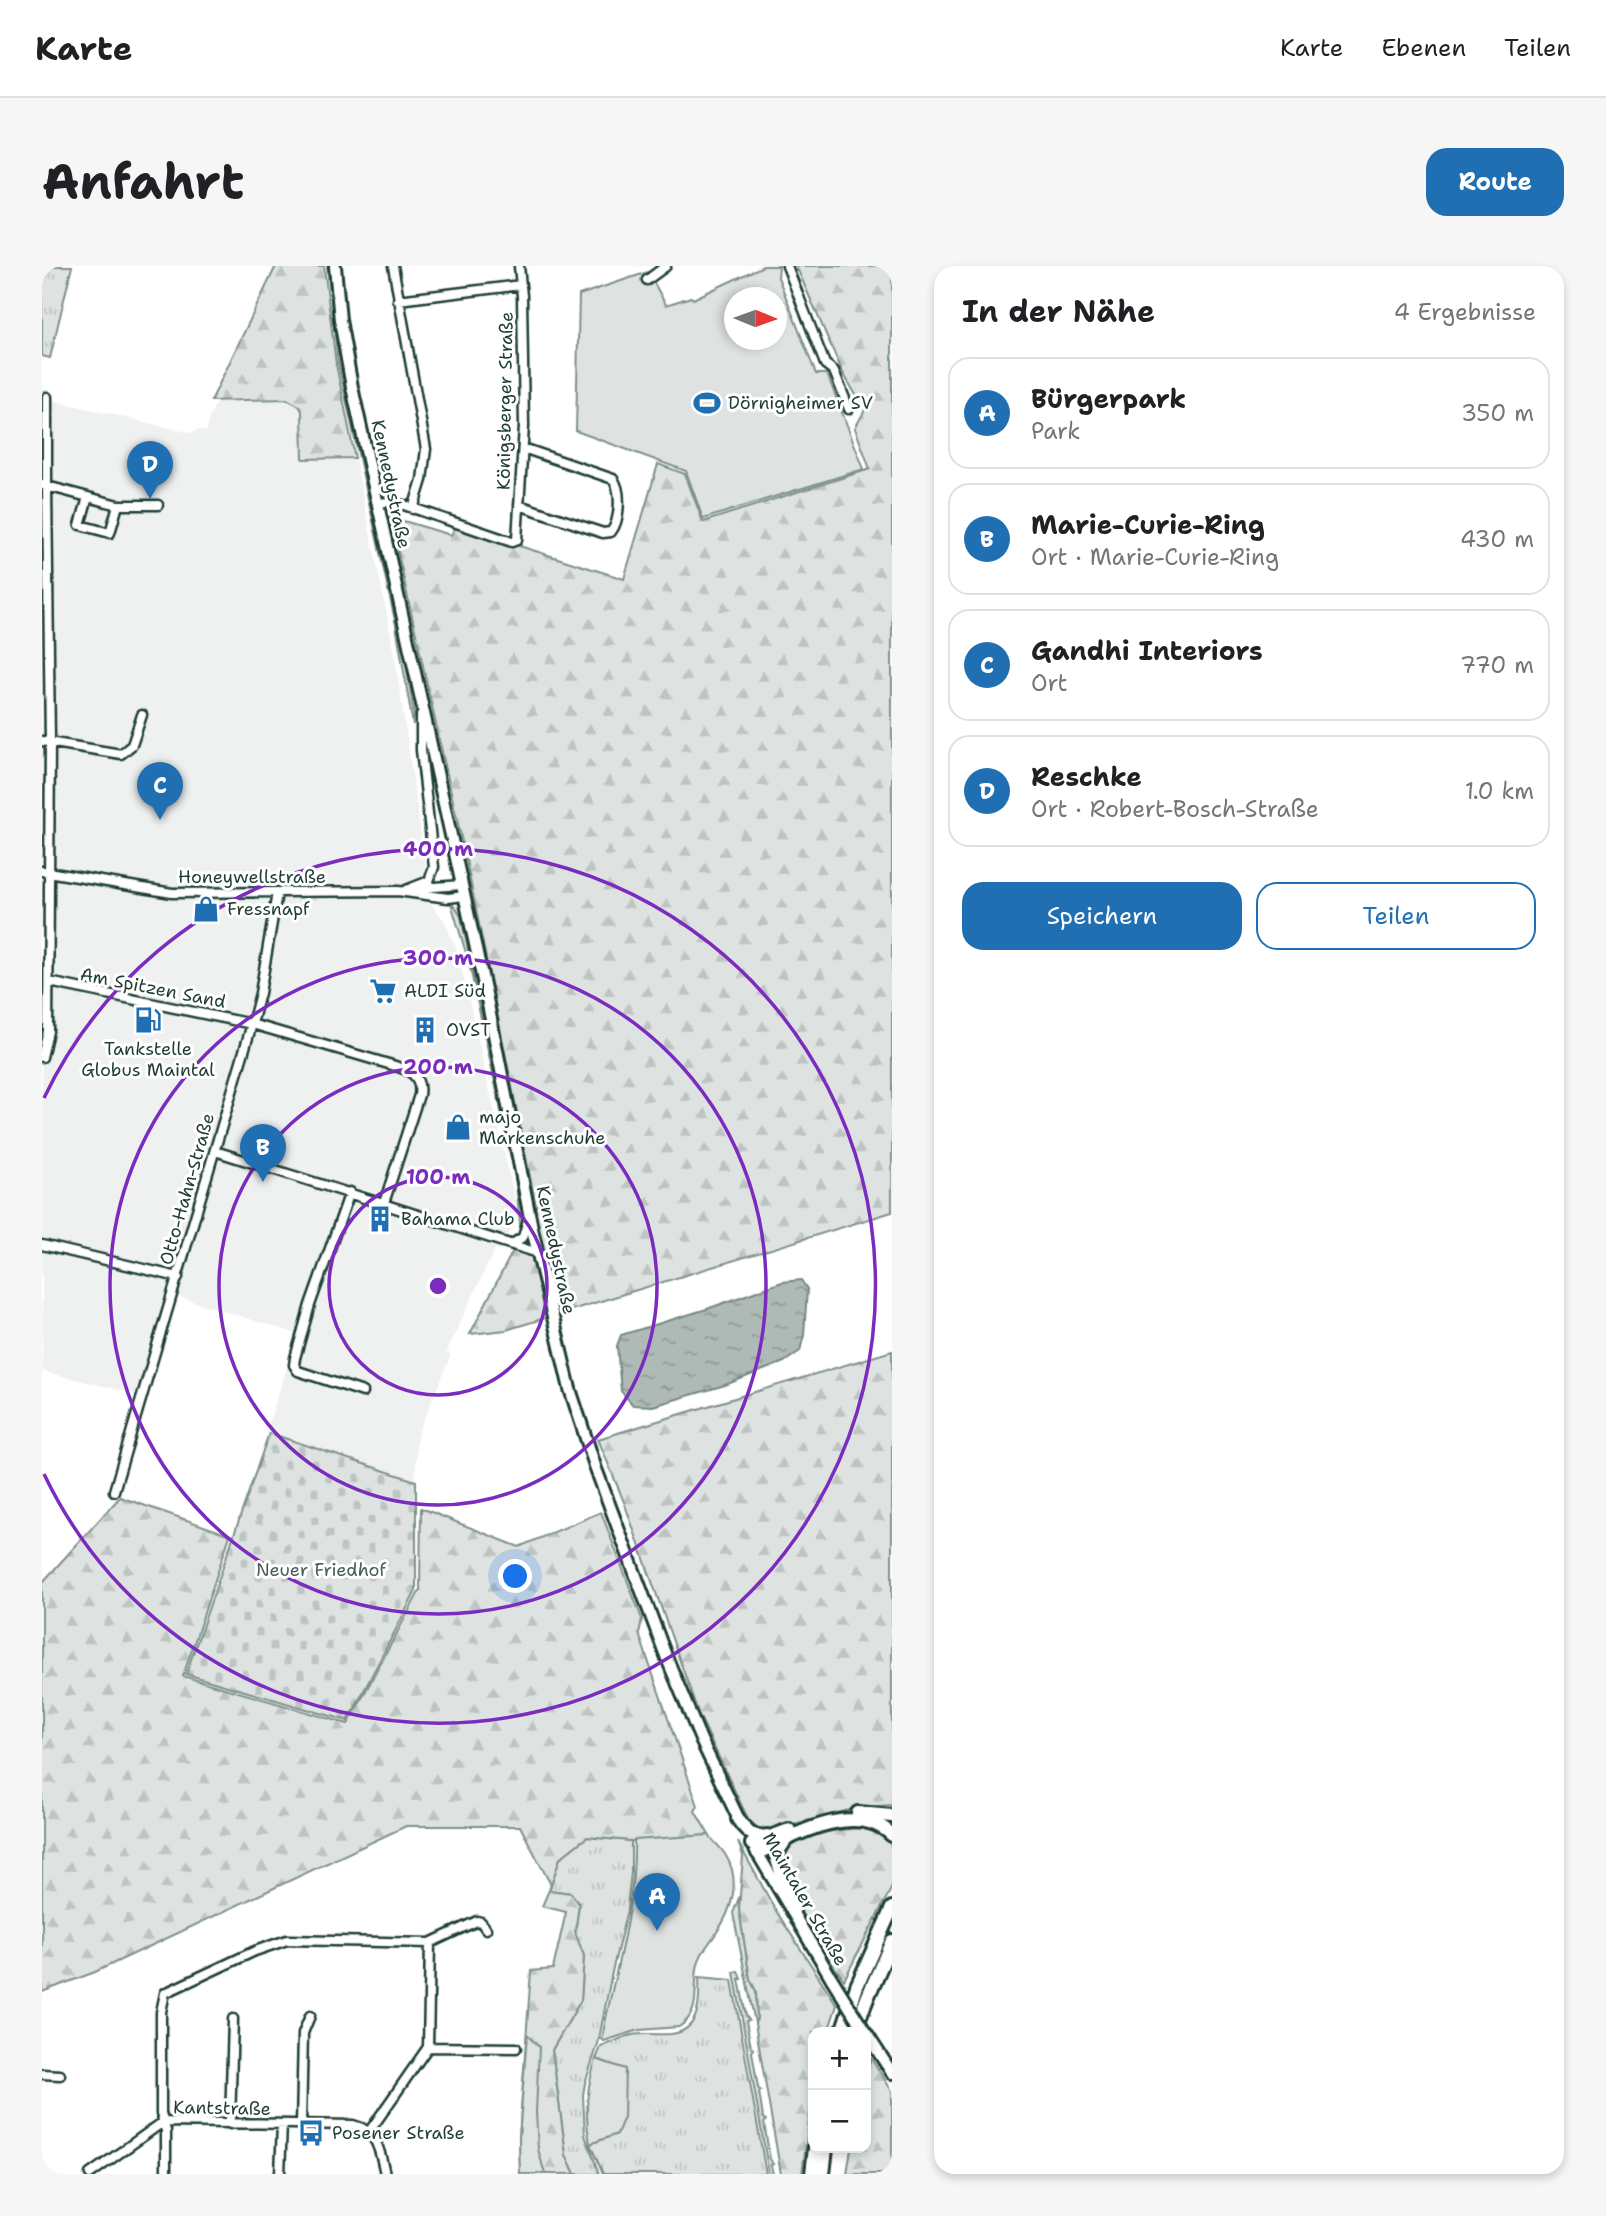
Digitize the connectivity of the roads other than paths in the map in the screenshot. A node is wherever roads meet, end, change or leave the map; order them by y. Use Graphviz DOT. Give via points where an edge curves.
graph roads {
  1 [pos="335,266"];
  2 [pos="393,266"];
  3 [pos="519,266"];
  4 [pos="666,266"];
  5 [pos="787,266"];
  6 [pos="647,280"];
  7 [pos="521,285"];
  8 [pos="398,300"];
  9 [pos="47,397"];
  10 [pos="849,409"];
  11 [pos="523,448"];
  12 [pos="45,485"];
  13 [pos="88,497"];
  14 [pos="377,503"];
  15 [pos="118,505"];
  16 [pos="158,505"];
  17 [pos="519,505"];
  18 [pos="413,509"];
  19 [pos="422,708"];
  20 [pos="142,715"];
  21 [pos="46,741"];
  22 [pos="45,872"];
  23 [pos="414,888"];
  24 [pos="463,890"];
  25 [pos="398,891"];
  26 [pos="277,893"];
  27 [pos="48,982"];
  28 [pos="252,1024"];
  29 [pos="42,1057"];
  30 [pos="215,1152"];
  31 [pos="350,1192"];
  32 [pos="384,1203"];
  33 [pos="530,1214"];
  34 [pos="512,1244"];
  35 [pos="42,1245"];
  36 [pos="538,1253"];
  37 [pos="178,1277"];
  38 [pos="363,1391"];
  39 [pos="114,1491"];
  40 [pos="720,1781"];
  41 [pos="892,1816"];
  42 [pos="738,1819"];
  43 [pos="784,1835"];
  44 [pos="892,1835"];
  45 [pos="755,1848"];
  46 [pos="892,1908"];
  47 [pos="793,1910"];
  48 [pos="892,1915"];
  49 [pos="486,1929"];
  50 [pos="882,1932"];
  51 [pos="892,1941"];
  52 [pos="430,1943"];
  53 [pos="310,2016"];
  54 [pos="233,2019"];
  55 [pos="844,2027"];
  56 [pos="857,2027"];
  57 [pos="863,2027"];
  58 [pos="871,2040"];
  59 [pos="428,2047"];
  60 [pos="516,2048"];
  61 [pos="892,2073"];
  62 [pos="42,2074"];
  63 [pos="60,2075"];
  64 [pos="163,2122"];
  65 [pos="230,2124"];
  66 [pos="282,2124"];
  67 [pos="301,2125"];
  68 [pos="369,2132"];
  69 [pos="814,2153"];
  70 [pos="825,2153"];
  71 [pos="90,2174"];
  72 [pos="166,2174"];
  73 [pos="280,2174"];
  74 [pos="385,2174"];
  75 [pos="812,2174"];
  76 [pos="823,2174"];
  1 -- 14 [label="main road, Kennedystraße" via="345,355"];
  2 -- 8 [label="street"];
  3 -- 7 [label="street, Königsberger Straße"];
  4 -- 6 [label="street"];
  5 -- 10 [label="street" via="825,364 834,371"];
  7 -- 8 [label="street"];
  7 -- 11 [label="street, Königsberger Straße"];
  8 -- 18 [label="street" via="426,449"];
  9 -- 12 [label="street"];
  11 -- 17 [label="street, Königsberger Straße"];
  11 -- 17 [label="street" via="613,479 618,490 616,524 611,532 603,533"];
  12 -- 13 [label="street"];
  12 -- 21 [label="street"];
  13 -- 15 [label="street"];
  13 -- 15 [label="street" via="80,525 110,533"];
  14 -- 18 [label="street"];
  14 -- 19 [label="main road, Kennedystraße"];
  15 -- 16 [label="street"];
  17 -- 18 [label="street, Königsberger Straße" via="517,540 512,542"];
  19 -- 23 [label="street, Kennedystraße" via="421,750 435,860 429,881"];
  19 -- 24 [label="main road, Kennedystraße"];
  20 -- 21 [label="street" via="132,745 121,754"];
  21 -- 22 [label="street"];
  22 -- 26 [label="street, Honeywellstraße" via="163,892"];
  22 -- 27 [label="street"];
  23 -- 24 [label="street"];
  23 -- 25 [label="street"];
  24 -- 25 [label="street, Honeywellstraße" via="449,898"];
  24 -- 33 [label="main road, Kennedystraße"];
  25 -- 26 [label="street, Honeywellstraße"];
  26 -- 28 [label="street, Otto-Hahn-Straße"];
  27 -- 28 [label="street, Am Spitzen Sand"];
  27 -- 29 [label="street" via="48,1036"];
  28 -- 30 [label="street, Otto-Hahn-Straße"];
  28 -- 32 [label="street, Am Spitzen Sand" via="407,1069 416,1076 419,1095"];
  30 -- 31 [label="street"];
  30 -- 37 [label="street, Otto-Hahn-Straße"];
  31 -- 32 [label="street"];
  31 -- 38 [label="street" via="310,1305 295,1365 298,1370"];
  32 -- 34 [label="street"];
  33 -- 34 [label="street" via="523,1237"];
  33 -- 36 [label="main road, Kennedystraße"];
  34 -- 36 [label="street"];
  35 -- 37 [label="street"];
  36 -- 40 [label="main road, Kennedystraße" via="570,1389 596,1469 666,1656"];
  37 -- 39 [label="street, Otto-Hahn-Straße"];
  40 -- 42 [label="main road, Maintaler Straße"];
  41 -- 43 [label="highway" via="848,1814"];
  42 -- 43 [label="highway" via="756,1836"];
  42 -- 45 [label="main road, Maintaler Straße"];
  43 -- 44 [label="highway" via="852,1820 871,1821"];
  43 -- 45 [label="highway"];
  43 -- 47 [label="highway" via="778,1859"];
  45 -- 47 [label="main road, Maintaler Straße"];
  46 -- 50 [label="highway"];
  47 -- 57 [label="main road, Maintaler Straße, bridge"];
  48 -- 50 [label="highway"];
  49 -- 52 [label="street" via="477,1921"];
  50 -- 55 [label="highway"];
  51 -- 56 [label="highway"];
  52 -- 59 [label="street"];
  52 -- 64 [label="street" via="286,1940 165,1993 161,2012"];
  53 -- 67 [label="street" via="303,2033"];
  54 -- 65 [label="street"];
  58 -- 61 [label="main road, Maintaler Straße"];
  59 -- 60 [label="street"];
  59 -- 68 [label="street"];
  62 -- 63 [label="street"];
  64 -- 65 [label="street, Kantstraße"];
  64 -- 71 [label="street, Kantstraße"];
  64 -- 72 [label="street"];
  65 -- 66 [label="street, Kantstraße"];
  66 -- 67 [label="street, Kantstraße"];
  66 -- 73 [label="street"];
  67 -- 68 [label="street, Kantstraße" via="353,2125"];
  68 -- 74 [label="street"];
  69 -- 75 [label="highway"];
  70 -- 76 [label="highway"];
}
